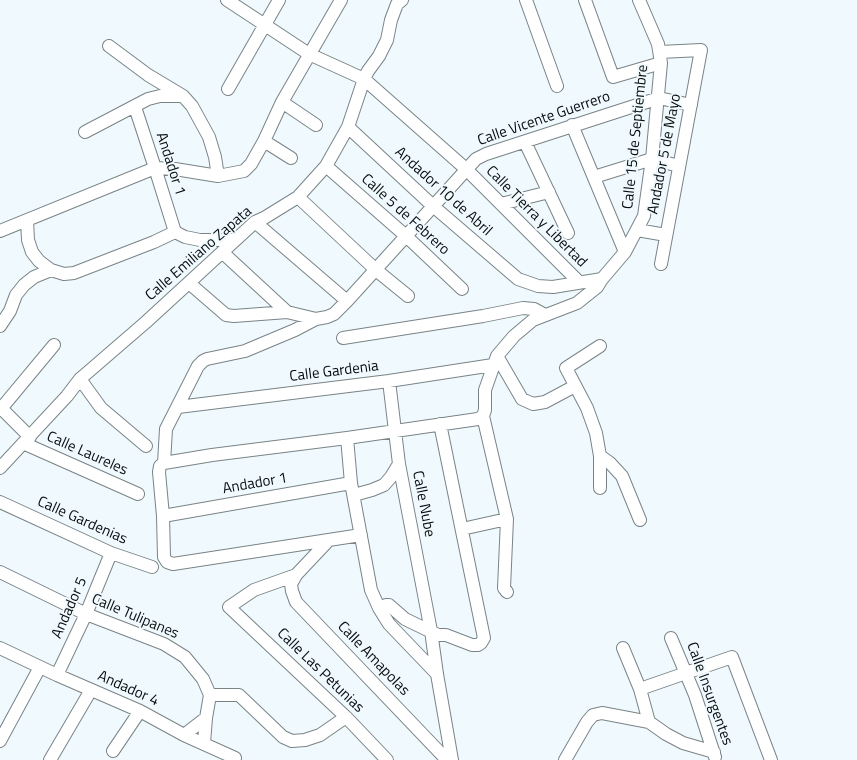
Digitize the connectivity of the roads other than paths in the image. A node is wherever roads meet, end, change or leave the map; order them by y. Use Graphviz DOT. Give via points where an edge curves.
graph roads {
  1 [pos="227,0"];
  2 [pos="279,0"];
  3 [pos="341,0"];
  4 [pos="402,0"];
  5 [pos="526,0"];
  6 [pos="585,0"];
  7 [pos="641,0"];
  8 [pos="266,24"];
  9 [pos="109,46"];
  10 [pos="309,54"];
  11 [pos="660,58"];
  12 [pos="364,79"];
  13 [pos="557,86"];
  14 [pos="228,89"];
  15 [pos="183,96"];
  16 [pos="658,98"];
  17 [pos="282,102"];
  18 [pos="691,105"];
  19 [pos="135,107"];
  20 [pos="316,125"];
  21 [pos="572,125"];
  22 [pos="348,127"];
  23 [pos="85,132"];
  24 [pos="264,141"];
  25 [pos="525,142"];
  26 [pos="291,158"];
  27 [pos="652,159"];
  28 [pos="326,166"];
  29 [pos="679,166"];
  30 [pos="156,168"];
  31 [pos="466,169"];
  32 [pos="218,176"];
  33 [pos="594,177"];
  34 [pos="549,192"];
  35 [pos="298,197"];
  36 [pos="501,204"];
  37 [pos="433,206"];
  38 [pos="28,220"];
  39 [pos="255,222"];
  40 [pos="637,230"];
  41 [pos="0,231"];
  42 [pos="175,232"];
  43 [pos="568,233"];
  44 [pos="666,235"];
  45 [pos="406,236"];
  46 [pos="234,240"];
  47 [pos="222,252"];
  48 [pos="625,252"];
  49 [pos="661,264"];
  50 [pos="51,270"];
  51 [pos="376,270"];
  52 [pos="602,278"];
  53 [pos="579,282"];
  54 [pos="189,283"];
  55 [pos="462,289"];
  56 [pos="408,296"];
  57 [pos="347,301"];
  58 [pos="287,312"];
  59 [pos="545,315"];
  60 [pos="316,319"];
  61 [pos="0,326"];
  62 [pos="342,338"];
  63 [pos="54,345"];
  64 [pos="600,346"];
  65 [pos="495,361"];
  66 [pos="80,379"];
  67 [pos="389,381"];
  68 [pos="575,386"];
  69 [pos="178,407"];
  70 [pos="1,409"];
  71 [pos="483,416"];
  72 [pos="440,424"];
  73 [pos="396,430"];
  74 [pos="347,438"];
  75 [pos="26,440"];
  76 [pos="146,446"];
  77 [pos="600,456"];
  78 [pos="164,462"];
  79 [pos="399,464"];
  80 [pos="0,468"];
  81 [pos="600,488"];
  82 [pos="353,489"];
  83 [pos="138,494"];
  84 [pos="0,502"];
  85 [pos="164,516"];
  86 [pos="507,519"];
  87 [pos="640,520"];
  88 [pos="462,529"];
  89 [pos="361,535"];
  90 [pos="329,540"];
  91 [pos="111,553"];
  92 [pos="152,567"];
  93 [pos="0,572"];
  94 [pos="296,575"];
  95 [pos="506,592"];
  96 [pos="379,608"];
  97 [pos="86,614"];
  98 [pos="431,632"];
  99 [pos="671,638"];
  100 [pos="0,648"];
  101 [pos="623,648"];
  102 [pos="40,667"];
  103 [pos="437,674"];
  104 [pos="686,674"];
  105 [pos="57,675"];
  106 [pos="640,689"];
  107 [pos="91,690"];
  108 [pos="210,695"];
  109 [pos="140,711"];
  110 [pos="346,717"];
  111 [pos="206,718"];
  112 [pos="649,722"];
  113 [pos="184,735"];
  114 [pos="0,741"];
  115 [pos="204,743"];
  116 [pos="113,751"];
  117 [pos="715,756"];
  118 [pos="235,758"];
  119 [pos="50,760"];
  120 [pos="387,760"];
  121 [pos="447,760"];
  122 [pos="452,760"];
  123 [pos="565,760"];
  124 [pos="771,760"];
  1 -- 8 [label="street, Calle Tierra y Libertad"];
  2 -- 8 [label="street"];
  3 -- 10 [label="street"];
  4 -- 12 [label="street, Calle Emiliano Zapata" via="397,4 387,40"];
  5 -- 13 [label="street"];
  6 -- 11 [label="street" via="613,78"];
  7 -- 11 [label="street, Calle 15 de Septiembre"];
  8 -- 10 [label="street, Calle Tierra y Libertad"];
  8 -- 14 [label="street"];
  9 -- 15 [label="street" via="148,75"];
  10 -- 12 [label="street, Calle Tierra y Libertad"];
  10 -- 17 [label="street"];
  11 -- 16 [label="street, Calle 15 de Septiembre"];
  11 -- 18 [label="street, Andador 5 de Mayo" via="702,50"];
  12 -- 22 [label="street, Calle Emiliano Zapata"];
  12 -- 31 [label="street, Calle Tierra y Libertad"];
  15 -- 19 [label="street" via="160,96 148,99"];
  15 -- 32 [label="street" via="192,106 209,137"];
  16 -- 18 [label="street, Calle Vicente Guerrero"];
  16 -- 21 [label="street, Calle Vicente Guerrero"];
  16 -- 27 [label="street, Calle 15 de Septiembre"];
  17 -- 20 [label="street"];
  17 -- 24 [label="street"];
  18 -- 29 [label="street, Andador 5 de Mayo"];
  19 -- 23 [label="street"];
  19 -- 30 [label="street, Andador 1"];
  21 -- 25 [label="street, Calle Vicente Guerrero"];
  21 -- 33 [label="street"];
  22 -- 28 [label="street, Calle Emiliano Zapata"];
  22 -- 37 [label="street, Andador 10 de Abril"];
  24 -- 26 [label="street"];
  24 -- 32 [label="street" via="244,171"];
  25 -- 31 [label="street, Calle Vicente Guerrero" via="486,154"];
  25 -- 34 [label="street"];
  27 -- 29 [label="street"];
  27 -- 33 [label="street"];
  27 -- 40 [label="street, Calle 15 de Septiembre" via="644,216"];
  28 -- 35 [label="street, Calle Emiliano Zapata"];
  28 -- 45 [label="street, Calle 5 de Febrero"];
  29 -- 44 [label="street, Andador 5 de Mayo"];
  30 -- 32 [label="street"];
  30 -- 38 [label="street"];
  30 -- 42 [label="street, Andador 1"];
  31 -- 36 [label="street, Calle Tierra y Libertad"];
  31 -- 37 [label="street, Calle Vicente Guerrero"];
  33 -- 48 [label="street"];
  34 -- 36 [label="street"];
  34 -- 43 [label="street"];
  35 -- 39 [label="street, Calle Emiliano Zapata"];
  35 -- 51 [label="street"];
  36 -- 53 [label="street, Calle Tierra y Libertad"];
  37 -- 45 [label="street, Calle Vicente Guerrero"];
  37 -- 53 [label="street, Andador 10 de Abril" via="518,279 538,286"];
  38 -- 41 [label="street"];
  38 -- 50 [label="street" via="28,240 32,252"];
  39 -- 46 [label="street, Calle Emiliano Zapata"];
  39 -- 57 [label="street"];
  40 -- 44 [label="street"];
  40 -- 48 [label="street, Calle 15 de Septiembre"];
  42 -- 46 [label="street" via="200,240"];
  42 -- 50 [label="street" via="74,273 64,274"];
  44 -- 49 [label="street, Andador 5 de Mayo"];
  45 -- 51 [label="street, Calle Vicente Guerrero"];
  45 -- 55 [label="street, Calle 5 de Febrero"];
  46 -- 47 [label="street, Calle Emiliano Zapata"];
  47 -- 54 [label="street, Calle Emiliano Zapata"];
  47 -- 58 [label="street"];
  48 -- 52 [label="street, Calle 15 de Septiembre"];
  50 -- 61 [label="street" via="34,277 24,285"];
  51 -- 56 [label="street"];
  51 -- 57 [label="street, Calle Vicente Guerrero"];
  52 -- 53 [label="street"];
  52 -- 59 [label="street, Calle 15 de Septiembre" via="597,287 577,303"];
  54 -- 58 [label="street" via="226,315"];
  54 -- 66 [label="street, Calle Emiliano Zapata"];
  57 -- 60 [label="street, Calle Vicente Guerrero" via="334,314"];
  58 -- 60 [label="street"];
  59 -- 62 [label="street" via="534,309 523,308"];
  59 -- 65 [label="street, Calle 15 de Septiembre" via="533,320 514,336"];
  60 -- 69 [label="street, Calle Vicente Guerrero" via="245,351 203,361 198,366"];
  63 -- 70 [label="street"];
  64 -- 68 [label="street" via="566,368"];
  65 -- 67 [label="street, Calle Gardenia"];
  65 -- 68 [label="street" via="522,399 533,404 545,402"];
  65 -- 71 [label="street" via="486,390"];
  66 -- 75 [label="street, Calle Emiliano Zapata"];
  66 -- 76 [label="street" via="101,408"];
  67 -- 69 [label="street, Calle Gardenia"];
  67 -- 73 [label="street, Calle Nube"];
  68 -- 77 [label="street" via="596,433"];
  69 -- 78 [label="street, Calle Vicente Guerrero" via="166,429"];
  70 -- 75 [label="street"];
  71 -- 72 [label="street" via="478,419"];
  71 -- 86 [label="street"];
  72 -- 73 [label="street"];
  72 -- 88 [label="street"];
  73 -- 74 [label="street"];
  73 -- 79 [label="street, Calle Nube"];
  74 -- 78 [label="street"];
  74 -- 82 [label="street"];
  75 -- 80 [label="street, Calle Emiliano Zapata"];
  75 -- 83 [label="street, Calle Laureles"];
  77 -- 81 [label="street"];
  77 -- 87 [label="street" via="622,476"];
  78 -- 85 [label="street, Calle Vicente Guerrero" via="159,472"];
  79 -- 82 [label="street, Andador 1" via="384,485 372,490"];
  79 -- 98 [label="street, Calle Nube"];
  82 -- 85 [label="street, Andador 1"];
  82 -- 89 [label="street"];
  84 -- 91 [label="street, Calle Gardenias"];
  85 -- 90 [label="street, Calle Vicente Guerrero" via="164,557 167,562 173,564"];
  86 -- 88 [label="street"];
  86 -- 95 [label="street" via="504,588"];
  88 -- 98 [label="street" via="484,638 478,645 472,645"];
  89 -- 90 [label="street"];
  89 -- 96 [label="street" via="371,590"];
  90 -- 94 [label="street"];
  91 -- 92 [label="street, Calle Gardenias"];
  91 -- 97 [label="street, Andador 5"];
  93 -- 97 [label="street, Calle Tulipanes"];
  94 -- 110 [label="street, Calle Las Petunias" via="254,590 229,607"];
  94 -- 121 [label="street, Calle Amapolas" via="291,584 296,602"];
  96 -- 98 [label="street" via="389,605 404,619"];
  96 -- 103 [label="street" via="389,624"];
  97 -- 105 [label="street, Andador 5"];
  97 -- 108 [label="street, Calle Tulipanes" via="164,644 185,657 203,679"];
  98 -- 103 [label="street, Calle Nube"];
  99 -- 104 [label="street, Calle Insurgentes"];
  100 -- 102 [label="street"];
  101 -- 106 [label="street"];
  102 -- 105 [label="street"];
  102 -- 114 [label="street"];
  103 -- 122 [label="street, Calle Nube"];
  104 -- 106 [label="street"];
  104 -- 117 [label="street, Calle Insurgentes"];
  104 -- 124 [label="street" via="732,657"];
  105 -- 107 [label="street, Andador 4"];
  106 -- 112 [label="street"];
  107 -- 109 [label="street, Andador 4"];
  107 -- 119 [label="street"];
  108 -- 110 [label="street" via="238,695 283,737 292,741 320,735"];
  108 -- 111 [label="street"];
  109 -- 113 [label="street, Andador 4"];
  109 -- 116 [label="street"];
  110 -- 120 [label="street, Calle Las Petunias"];
  111 -- 113 [label="street"];
  111 -- 115 [label="street"];
  112 -- 117 [label="street" via="677,740"];
  112 -- 123 [label="street" via="602,713 594,715 586,722"];
  113 -- 115 [label="street, Andador 4"];
  115 -- 118 [label="street, Andador 4"];
}
